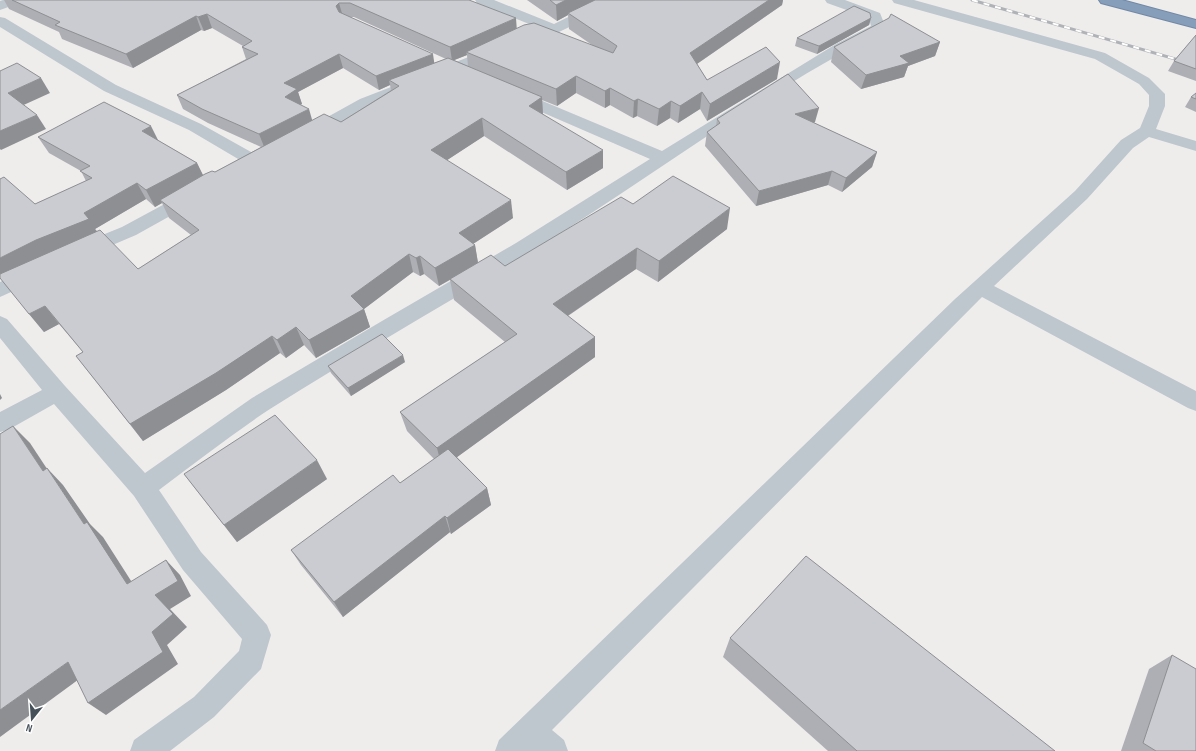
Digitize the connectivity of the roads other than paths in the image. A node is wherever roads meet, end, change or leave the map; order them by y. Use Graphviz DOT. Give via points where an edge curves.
graph roads {
  1 [pos="15,0"];
  2 [pos="482,0"];
  3 [pos="614,0"];
  4 [pos="832,0"];
  5 [pos="899,0"];
  6 [pos="1106,0"];
  7 [pos="0,6"];
  8 [pos="0,21"];
  9 [pos="1196,24"];
  10 [pos="554,29"];
  11 [pos="445,64"];
  12 [pos="473,78"];
  13 [pos="502,90"];
  14 [pos="1147,131"];
  15 [pos="296,141"];
  16 [pos="1196,146"];
  17 [pos="663,158"];
  18 [pos="256,162"];
  19 [pos="208,187"];
  20 [pos="69,257"];
  21 [pos="49,266"];
  22 [pos="980,287"];
  23 [pos="0,290"];
  24 [pos="0,324"];
  25 [pos="57,392"];
  26 [pos="1196,402"];
  27 [pos="0,423"];
  28 [pos="143,488"];
  29 [pos="532,730"];
  30 [pos="145,751"];
  31 [pos="510,751"];
  32 [pos="553,751"];
  1 -- 7 [label="street"];
  2 -- 10 [label="street"];
  3 -- 10 [label="street"];
  4 -- 17 [label="street" via="875,16 879,28 840,47"];
  5 -- 14 [label="street" via="1100,56 1144,81 1157,94 1157,106"];
  6 -- 9 [label="highway"];
  8 -- 18 [label="street" via="110,88 195,127"];
  10 -- 11 [label="street" via="520,37 471,60"];
  11 -- 12 [label="street"];
  11 -- 15 [label="street" via="366,102"];
  13 -- 17 [label="street"];
  14 -- 16 [label="street"];
  14 -- 22 [label="street" via="1127,144 1081,194"];
  17 -- 28 [label="street" via="523,248 260,404"];
  19 -- 20 [label="street" via="129,231"];
  21 -- 23 [label="street"];
  22 -- 26 [label="street"];
  22 -- 29 [label="street"];
  24 -- 25 [label="street"];
  25 -- 27 [label="street"];
  25 -- 28 [label="street"];
  28 -- 30 [label="street" via="192,561 256,635 251,659 204,707"];
  29 -- 31 [label="street"];
  29 -- 32 [label="street"];
}
